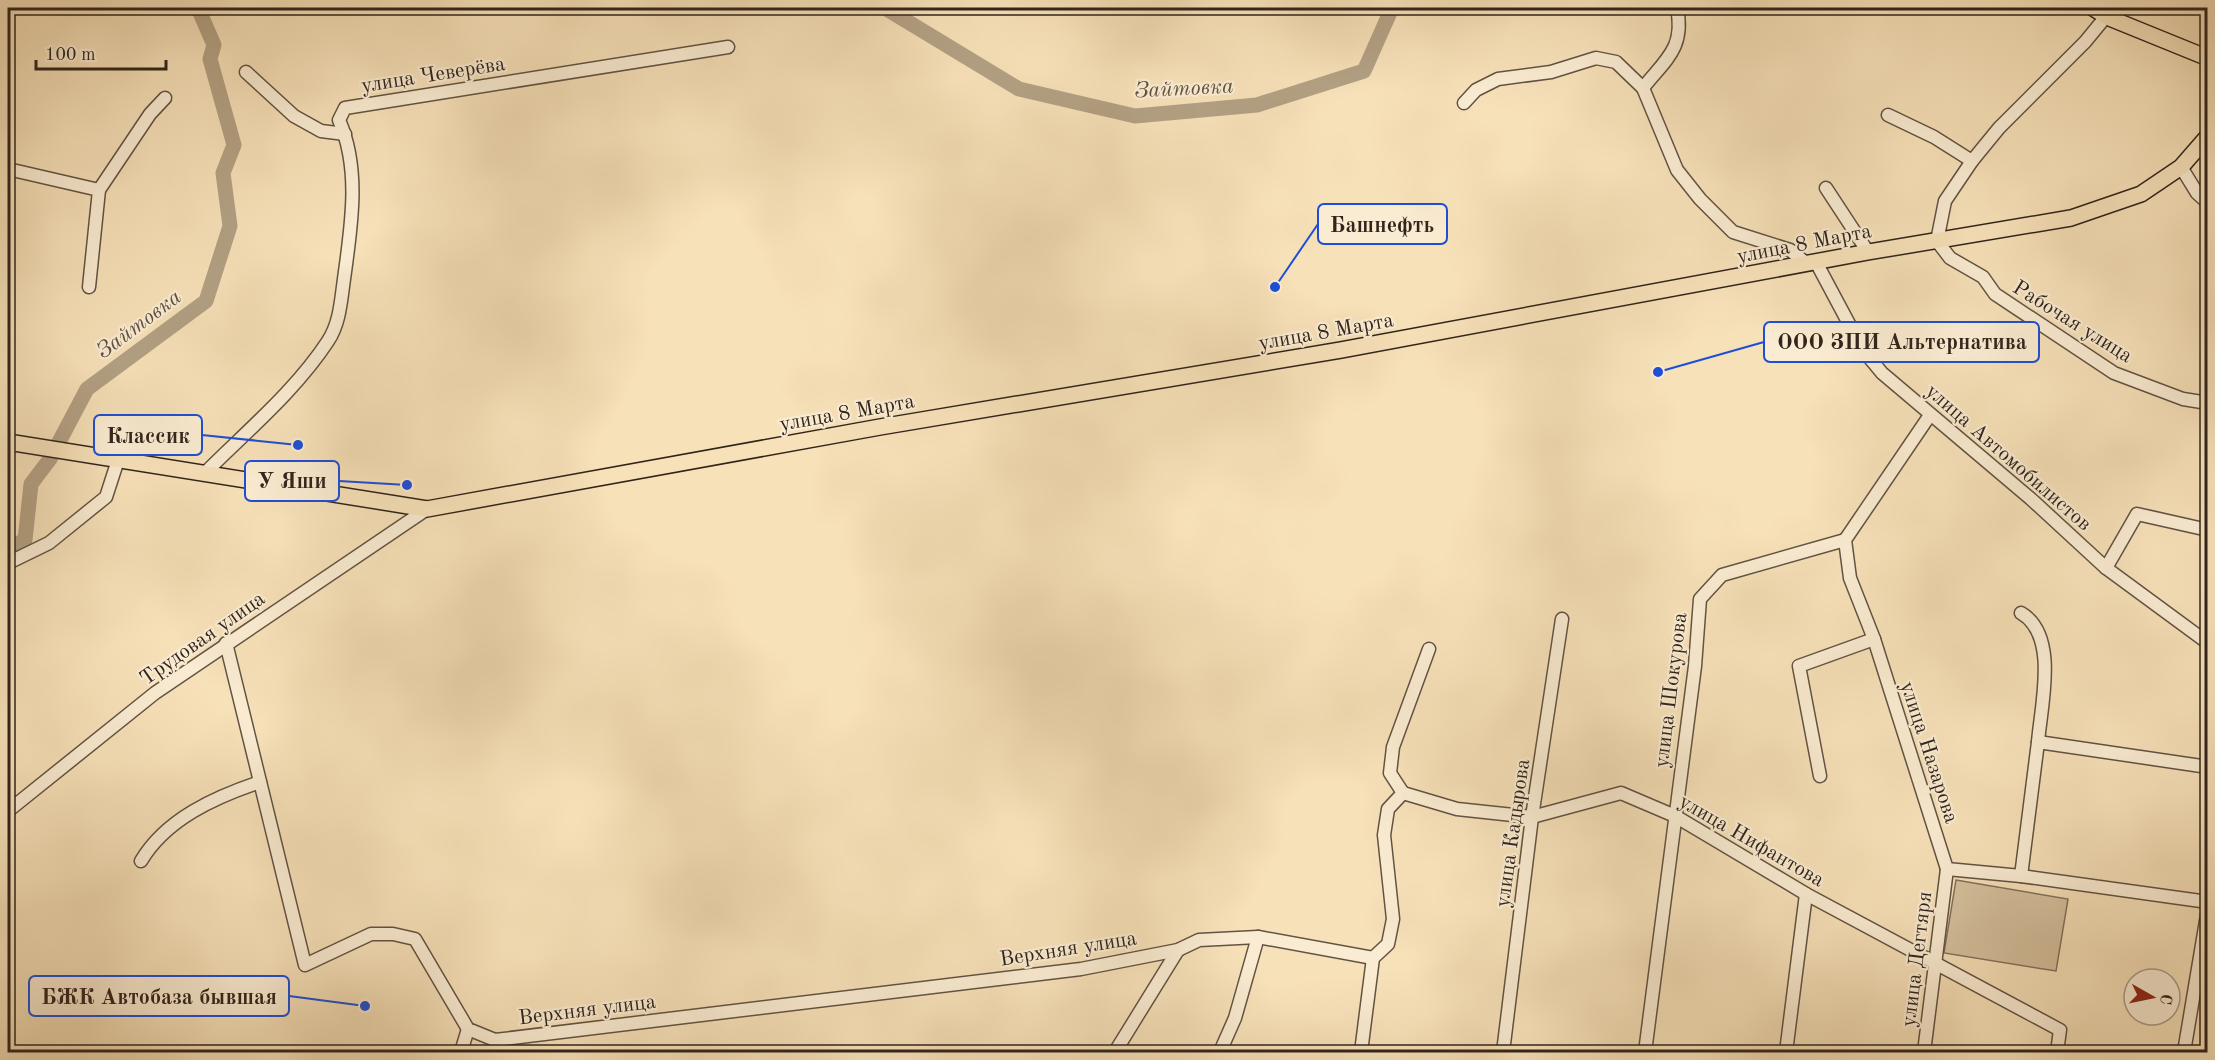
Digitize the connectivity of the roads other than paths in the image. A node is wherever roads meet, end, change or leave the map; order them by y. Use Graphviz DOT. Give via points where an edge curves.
graph roads {
  1 [pos="1677,8"];
  2 [pos="2093,8"];
  3 [pos="2110,12"];
  4 [pos="728,47"];
  5 [pos="2208,58"];
  6 [pos="246,72"];
  7 [pos="1642,88"];
  8 [pos="165,98"];
  9 [pos="1464,103"];
  10 [pos="1888,115"];
  11 [pos="345,134"];
  12 [pos="2208,136"];
  13 [pos="1972,161"];
  14 [pos="2181,167"];
  15 [pos="8,169"];
  16 [pos="1826,189"];
  17 [pos="99,190"];
  18 [pos="2208,203"];
  19 [pos="1937,241"];
  20 [pos="1868,252"];
  21 [pos="1812,263"];
  22 [pos="89,287"];
  23 [pos="2208,403"];
  24 [pos="1930,415"];
  25 [pos="8,442"];
  26 [pos="118,460"];
  27 [pos="206,472"];
  28 [pos="427,509"];
  29 [pos="2208,530"];
  30 [pos="1845,540"];
  31 [pos="8,563"];
  32 [pos="2106,567"];
  33 [pos="2021,613"];
  34 [pos="1562,619"];
  35 [pos="1874,639"];
  36 [pos="226,643"];
  37 [pos="2208,643"];
  38 [pos="1429,649"];
  39 [pos="2038,742"];
  40 [pos="2208,766"];
  41 [pos="1820,776"];
  42 [pos="260,782"];
  43 [pos="1404,793"];
  44 [pos="8,811"];
  45 [pos="1675,816"];
  46 [pos="1533,817"];
  47 [pos="141,861"];
  48 [pos="1947,869"];
  49 [pos="2021,876"];
  50 [pos="1806,894"];
  51 [pos="2208,902"];
  52 [pos="2208,909"];
  53 [pos="1258,938"];
  54 [pos="1178,950"];
  55 [pos="1373,958"];
  56 [pos="1936,963"];
  57 [pos="468,1029"];
  58 [pos="461,1053"];
  59 [pos="1115,1053"];
  60 [pos="1220,1053"];
  61 [pos="1361,1053"];
  62 [pos="1503,1053"];
  63 [pos="1645,1053"];
  64 [pos="1786,1053"];
  65 [pos="1924,1053"];
  66 [pos="2057,1053"];
  67 [pos="2184,1053"];
  1 -- 7 [label="street" via="1680,35 1672,54"];
  2 -- 3 [label="main road"];
  3 -- 5 [label="main road"];
  3 -- 13 [label="street"];
  4 -- 11 [label="street, улица Чеверёва" via="345,108 339,120"];
  6 -- 11 [label="street" via="294,116 321,131"];
  7 -- 9 [label="street" via="1616,62 1596,58 1551,72 1498,79 1476,90"];
  7 -- 21 [label="street" via="1677,170 1700,199 1733,232 1790,250"];
  8 -- 17 [label="street"];
  10 -- 13 [label="street"];
  11 -- 27 [label="street, улица Чеверёва" via="352,180 351,216 338,317 328,340 293,384"];
  12 -- 14 [label="main road, улица 8 Марта"];
  13 -- 19 [label="street" via="1945,201"];
  14 -- 18 [label="street"];
  14 -- 19 [label="main road, улица 8 Марта" via="2141,194 2108,207 2071,218"];
  15 -- 17 [label="street"];
  16 -- 20 [label="street"];
  17 -- 22 [label="street"];
  19 -- 20 [label="main road, улица 8 Марта"];
  19 -- 23 [label="street, Рабочая улица" via="1950,258 1983,277 1995,294 2114,373 2183,399"];
  20 -- 21 [label="main road, улица 8 Марта"];
  21 -- 24 [label="street, улица Автомобилистов" via="1863,350 1882,373"];
  21 -- 28 [label="main road, улица 8 Марта" via="1341,350 880,427"];
  24 -- 30 [label="street"];
  24 -- 32 [label="street, улица Автомобилистов"];
  25 -- 26 [label="main road, улица 8 Марта"];
  26 -- 27 [label="main road, улица 8 Марта"];
  26 -- 31 [label="street" via="106,497 49,543"];
  27 -- 28 [label="main road, улица 8 Марта"];
  28 -- 36 [label="street, Трудовая улица"];
  29 -- 32 [label="street" via="2137,514"];
  30 -- 35 [label="street, улица Назарова" via="1850,578"];
  30 -- 45 [label="street, улица Шокурова" via="1722,575 1700,599"];
  32 -- 37 [label="street, улица Автомобилистов"];
  33 -- 39 [label="street" via="2031,619 2045,653"];
  34 -- 46 [label="street, улица Кадырова"];
  35 -- 41 [label="street" via="1799,666"];
  35 -- 48 [label="street, улица Назарова"];
  36 -- 42 [label="street"];
  36 -- 44 [label="street, Трудовая улица" via="155,693"];
  38 -- 43 [label="street" via="1393,747 1390,773"];
  39 -- 40 [label="street"];
  39 -- 49 [label="street"];
  42 -- 47 [label="street" via="228,792 194,811 151,844"];
  42 -- 57 [label="street" via="305,965 371,934 415,939"];
  43 -- 46 [label="street, улица Нифантова" via="1457,809"];
  43 -- 55 [label="street" via="1388,809 1384,836 1393,919 1388,944"];
  45 -- 46 [label="street, улица Нифантова" via="1621,793"];
  45 -- 50 [label="street, улица Нифантова"];
  45 -- 63 [label="street, улица Шокурова"];
  46 -- 62 [label="street, улица Кадырова"];
  48 -- 49 [label="street"];
  48 -- 56 [label="street, улица Дегтяря"];
  49 -- 51 [label="street"];
  50 -- 56 [label="street, улица Нифантова"];
  50 -- 64 [label="street"];
  52 -- 67 [label="street"];
  53 -- 54 [label="street, Верхняя улица" via="1199,940"];
  53 -- 55 [label="street, Верхняя улица"];
  53 -- 60 [label="street" via="1235,1018"];
  54 -- 57 [label="street, Верхняя улица" via="1081,969 495,1040"];
  54 -- 59 [label="street"];
  55 -- 61 [label="street"];
  56 -- 65 [label="street, улица Дегтяря"];
  56 -- 66 [label="street, улица Нифантова" via="2060,1030"];
  57 -- 58 [label="street"];
}
